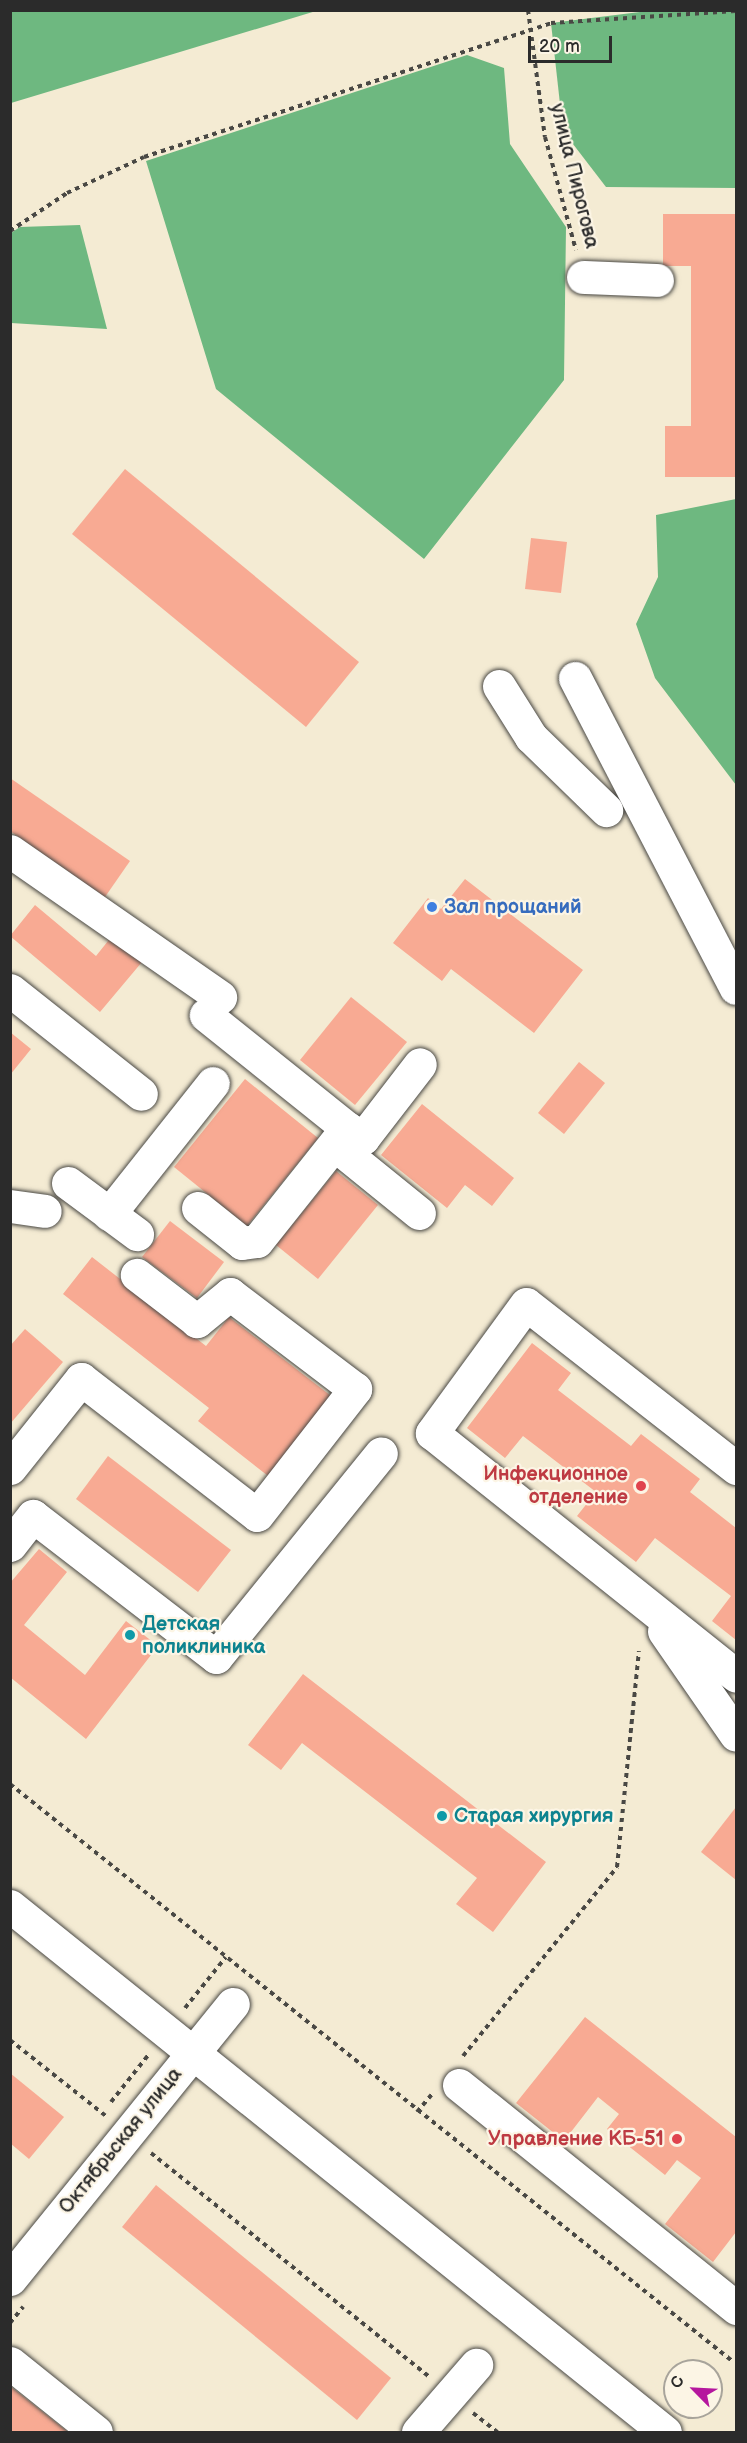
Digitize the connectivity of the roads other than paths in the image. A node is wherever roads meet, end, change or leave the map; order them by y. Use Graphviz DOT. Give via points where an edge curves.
graph roads {
  1 [pos="583,277"];
  2 [pos="657,280"];
  3 [pos="575,678"];
  4 [pos="499,686"];
  5 [pos="606,810"];
  6 [pos="10,850"];
  7 [pos="736,988"];
  8 [pos="10,990"];
  9 [pos="420,1064"];
  10 [pos="213,1083"];
  11 [pos="141,1094"];
  12 [pos="341,1137"];
  13 [pos="68,1183"];
  14 [pos="10,1206"];
  15 [pos="198,1208"];
  16 [pos="45,1211"];
  17 [pos="419,1213"];
  18 [pos="109,1214"];
  19 [pos="136,1234"];
  20 [pos="137,1275"];
  21 [pos="381,1453"];
  22 [pos="10,1468"];
  23 [pos="736,1468"];
  24 [pos="10,1545"];
  25 [pos="644,1603"];
  26 [pos="736,1676"];
  27 [pos="736,1735"];
  28 [pos="10,1906"];
  29 [pos="233,2004"];
  30 [pos="193,2053"];
  31 [pos="453,2076"];
  32 [pos="10,2279"];
  33 [pos="736,2308"];
  34 [pos="10,2363"];
  35 [pos="476,2365"];
  36 [pos="96,2433"];
  37 [pos="418,2433"];
  38 [pos="665,2433"];
  1 -- 2 [label="street"];
  3 -- 7 [label="street"];
  4 -- 5 [label="street" via="531,738"];
  6 -- 12 [label="street" via="213,1006"];
  8 -- 11 [label="street"];
  9 -- 12 [label="street" via="363,1138"];
  10 -- 18 [label="street"];
  12 -- 15 [label="street" via="257,1241 243,1243"];
  12 -- 17 [label="street"];
  13 -- 18 [label="street"];
  14 -- 16 [label="street"];
  18 -- 19 [label="street"];
  20 -- 22 [label="street" via="197,1321 230,1294 356,1389 257,1515 81,1379"];
  21 -- 24 [label="street" via="216,1657 33,1516"];
  23 -- 25 [label="street" via="526,1304 432,1433"];
  25 -- 26 [label="street"];
  25 -- 27 [label="street"];
  28 -- 30 [label="street"];
  29 -- 30 [label="street, Октябрьская улица"];
  30 -- 32 [label="street, Октябрьская улица"];
  30 -- 38 [label="street"];
  31 -- 33 [label="street"];
  34 -- 36 [label="street"];
  35 -- 37 [label="street"];
}
